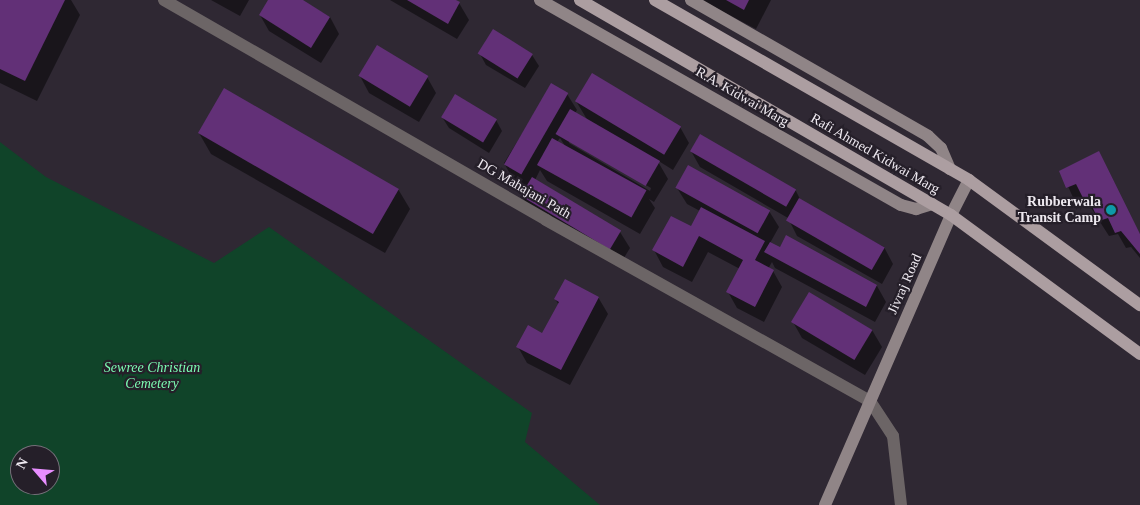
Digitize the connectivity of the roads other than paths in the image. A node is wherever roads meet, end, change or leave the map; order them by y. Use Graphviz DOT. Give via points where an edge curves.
graph roads {
  1 [pos="164,0"];
  2 [pos="540,0"];
  3 [pos="580,0"];
  4 [pos="656,0"];
  5 [pos="691,0"];
  6 [pos="950,169"];
  7 [pos="969,180"];
  8 [pos="932,204"];
  9 [pos="951,216"];
  10 [pos="1140,305"];
  11 [pos="1140,354"];
  12 [pos="870,401"];
  13 [pos="825,505"];
  14 [pos="900,505"];
  1 -- 12 [label="street, DG Mahajani Path" via="546,220"];
  2 -- 8 [label="street, R.A. Kidwai Marg" via="902,205 916,208"];
  3 -- 8 [label="main road, Rafi Ahmed Kidwai Marg"];
  4 -- 6 [label="main road"];
  5 -- 6 [label="street" via="928,136 941,148"];
  6 -- 7 [label="main road"];
  7 -- 9 [label="street, Jivraj Road"];
  7 -- 10 [label="main road"];
  8 -- 9 [label="main road, Rafi Ahmed Kidwai Marg"];
  9 -- 11 [label="main road, Rafi Ahmed Kidwai Marg"];
  9 -- 12 [label="street, Jivraj Road"];
  12 -- 13 [label="street, Jivraj Road"];
  12 -- 14 [label="street" via="894,436"];
}
